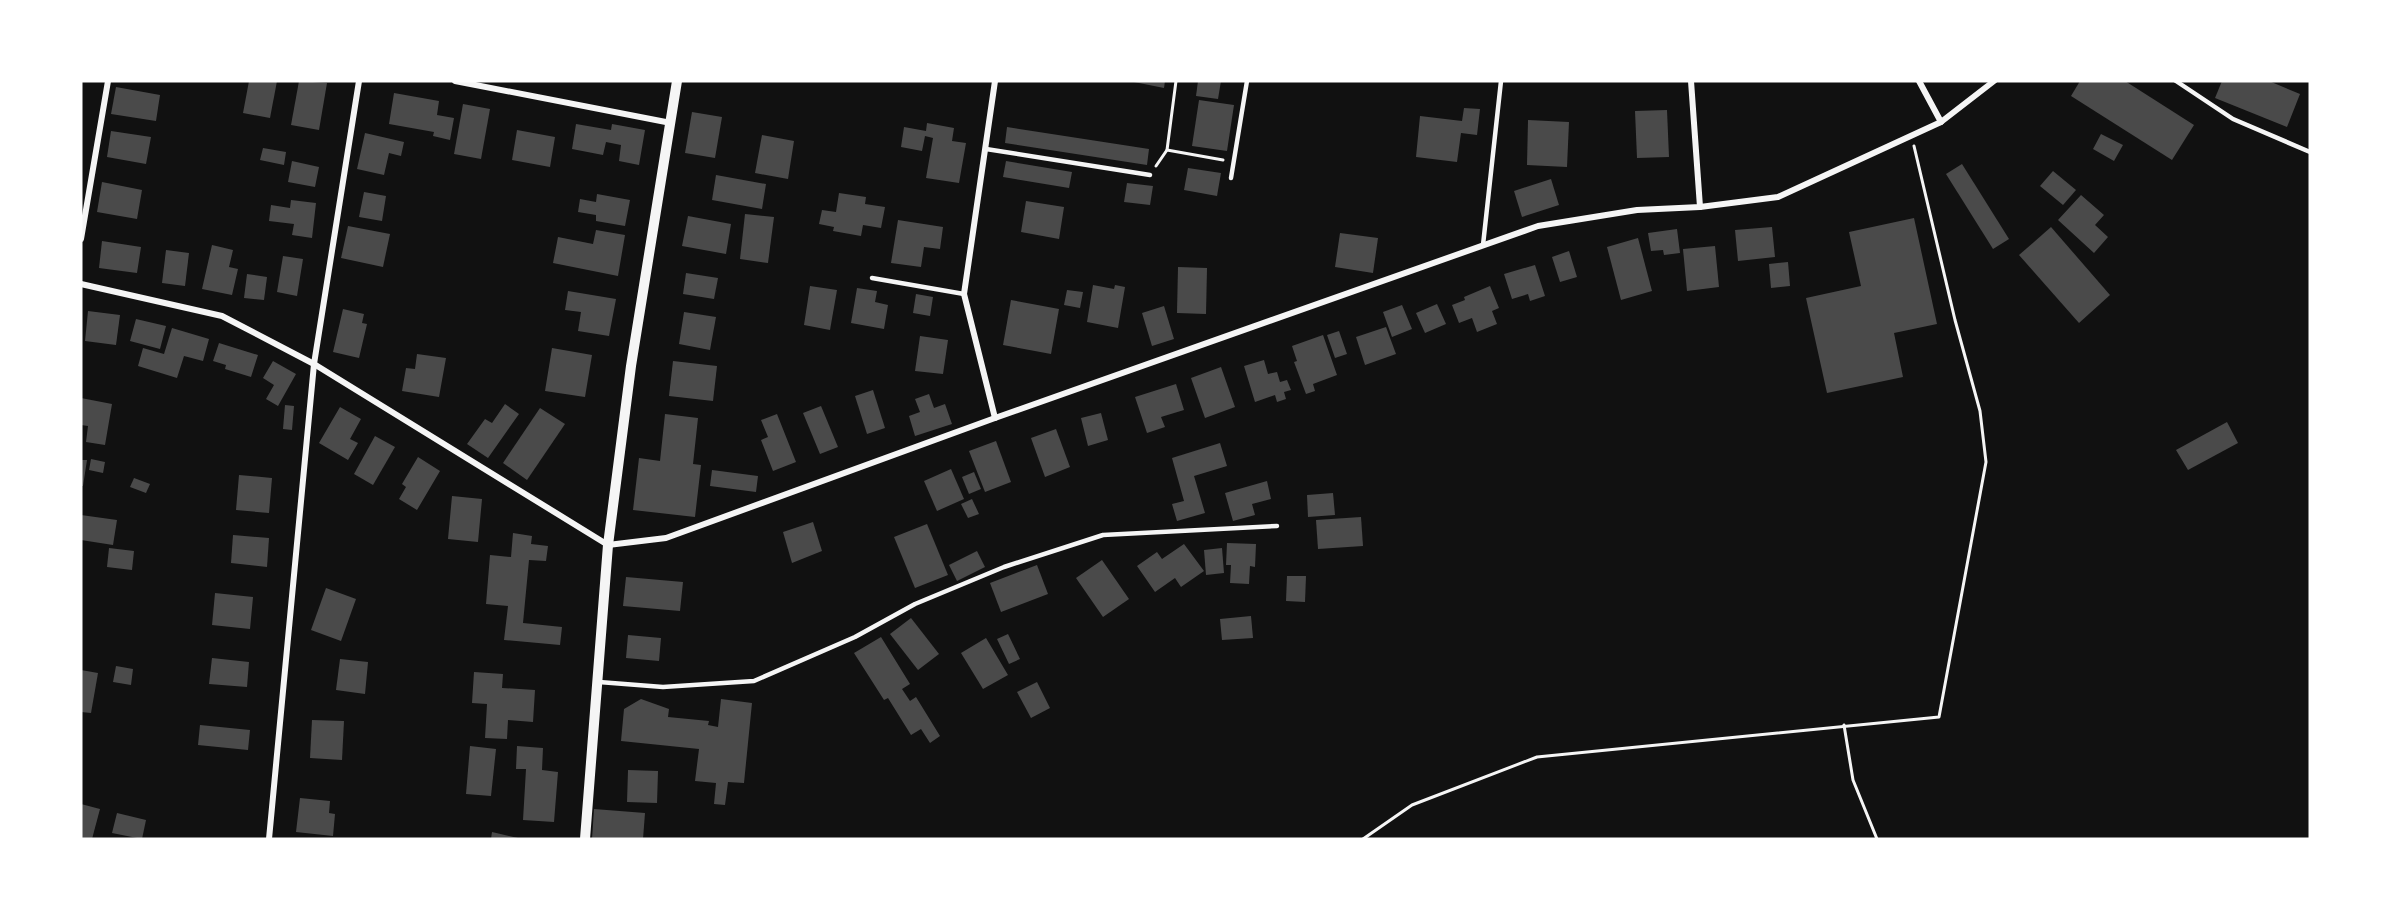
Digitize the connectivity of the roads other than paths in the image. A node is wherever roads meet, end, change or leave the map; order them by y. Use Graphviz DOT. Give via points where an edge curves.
graph roads {
  1 [pos="108,81"];
  2 [pos="359,81"];
  3 [pos="455,81"];
  4 [pos="677,81"];
  5 [pos="995,81"];
  6 [pos="1248,81"];
  7 [pos="1501,81"];
  8 [pos="1691,81"];
  9 [pos="1919,81"];
  10 [pos="1994,81"];
  11 [pos="2176,81"];
  12 [pos="1941,122"];
  13 [pos="671,123"];
  14 [pos="986,149"];
  15 [pos="2310,152"];
  16 [pos="1150,174"];
  17 [pos="1231,178"];
  18 [pos="1700,207"];
  19 [pos="83,210"];
  20 [pos="81,239"];
  21 [pos="1483,245"];
  22 [pos="872,278"];
  23 [pos="81,284"];
  24 [pos="964,294"];
  25 [pos="314,364"];
  26 [pos="994,418"];
  27 [pos="1277,526"];
  28 [pos="608,545"];
  29 [pos="596,682"];
  30 [pos="269,839"];
  31 [pos="585,839"];
  1 -- 19 [label="street"];
  2 -- 25 [label="street"];
  3 -- 13 [label="street"];
  4 -- 13 [label="street"];
  5 -- 14 [label="street"];
  6 -- 17 [label="lane"];
  7 -- 21 [label="lane"];
  8 -- 18 [label="street"];
  9 -- 12 [label="street"];
  10 -- 12 [label="street"];
  11 -- 15 [label="lane" via="2233,119"];
  12 -- 18 [label="street" via="1779,197"];
  13 -- 28 [label="street"];
  14 -- 16 [label="lane"];
  14 -- 24 [label="street"];
  18 -- 21 [label="street" via="1637,210 1538,226"];
  19 -- 20 [label="street"];
  21 -- 26 [label="street"];
  22 -- 24 [label="lane"];
  23 -- 25 [label="street" via="222,316"];
  24 -- 26 [label="street"];
  25 -- 28 [label="street"];
  25 -- 30 [label="street"];
  26 -- 28 [label="street" via="666,538"];
  27 -- 29 [label="lane" via="1103,535 1004,567 915,604 855,637 754,681 663,687"];
  28 -- 29 [label="street"];
  29 -- 31 [label="street"];
}
